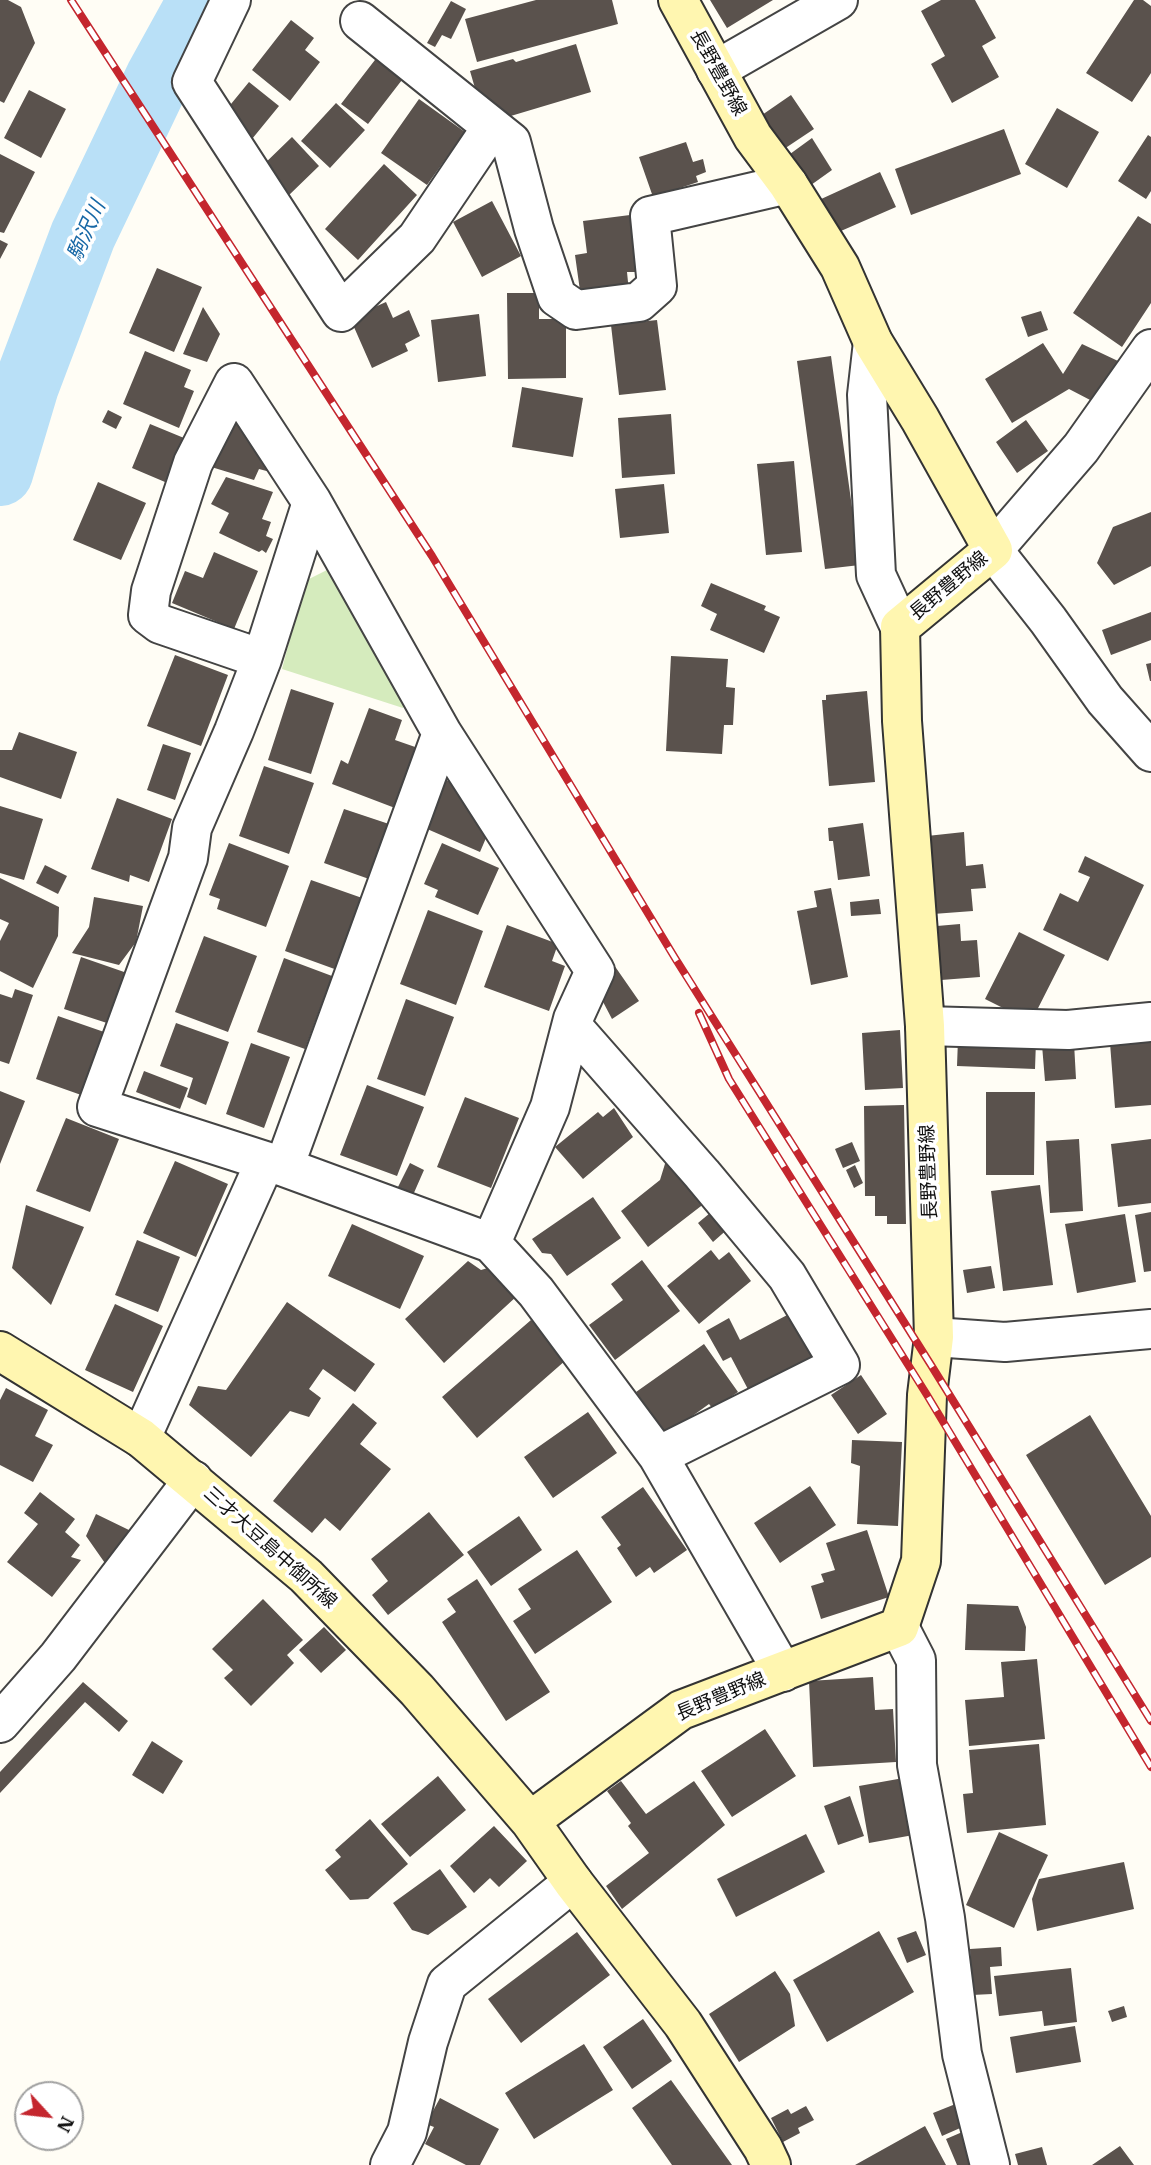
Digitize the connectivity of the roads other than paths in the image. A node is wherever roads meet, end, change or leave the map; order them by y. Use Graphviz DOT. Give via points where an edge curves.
graph roads {
  1 [pos="230,0"];
  2 [pos="678,0"];
  3 [pos="838,0"];
  4 [pos="359,22"];
  5 [pos="716,70"];
  6 [pos="492,127"];
  7 [pos="788,184"];
  8 [pos="873,342"];
  9 [pos="1151,349"];
  10 [pos="312,502"];
  11 [pos="993,550"];
  12 [pos="900,627"];
  13 [pos="262,659"];
  14 [pos="442,733"];
  15 [pos="1151,752"];
  16 [pos="1151,1022"];
  17 [pos="572,1026"];
  18 [pos="925,1026"];
  19 [pos="275,1164"];
  20 [pos="491,1243"];
  21 [pos="1151,1329"];
  22 [pos="934,1337"];
  23 [pos="0,1351"];
  24 [pos="141,1438"];
  25 [pos="657,1456"];
  26 [pos="193,1480"];
  27 [pos="899,1627"];
  28 [pos="783,1672"];
  29 [pos="0,1723"];
  30 [pos="530,1821"];
  31 [pos="573,1882"];
  32 [pos="390,2165"];
  33 [pos="771,2165"];
  34 [pos="990,2165"];
  1 -- 6 [label="street" via="192,82 341,313 418,237"];
  2 -- 5 [label="main road, 長野豊野線"];
  3 -- 5 [label="street"];
  4 -- 6 [label="street"];
  5 -- 7 [label="main road, 長野豊野線" via="753,137"];
  6 -- 7 [label="street" via="511,142 557,297 576,310 639,302 657,285 650,216"];
  7 -- 8 [label="main road, 長野豊野線" via="840,267"];
  8 -- 11 [label="main road, 長野豊野線"];
  8 -- 12 [label="street" via="867,395 876,575"];
  9 -- 11 [label="street" via="1082,448"];
  10 -- 13 [label="street"];
  10 -- 13 [label="street" via="234,383 193,463 151,592 148,615 160,624"];
  10 -- 14 [label="street"];
  11 -- 12 [label="main road, 長野豊野線"];
  11 -- 15 [label="street" via="1105,700"];
  12 -- 18 [label="main road, 長野豊野線" via="902,721"];
  13 -- 19 [label="street" via="192,828 188,858 97,1107"];
  14 -- 17 [label="street" via="595,971"];
  14 -- 19 [label="street"];
  16 -- 18 [label="street" via="1068,1030"];
  17 -- 20 [label="street" via="550,1107"];
  17 -- 25 [label="street" via="787,1276 840,1364"];
  18 -- 22 [label="main road, 長野豊野線"];
  19 -- 20 [label="street"];
  19 -- 24 [label="street"];
  20 -- 25 [label="street" via="536,1292"];
  21 -- 22 [label="street" via="1005,1342"];
  22 -- 27 [label="main road, 長野豊野線" via="921,1560"];
  23 -- 24 [label="main road, 三才大豆島中御所線"];
  24 -- 26 [label="main road, 三才大豆島中御所線"];
  25 -- 28 [label="street"];
  26 -- 29 [label="street" via="58,1657"];
  26 -- 30 [label="main road, 三才大豆島中御所線" via="306,1576 417,1690"];
  27 -- 28 [label="main road, 長野豊野線"];
  27 -- 34 [label="street" via="916,1660 917,1765 945,1918 962,2054"];
  28 -- 30 [label="main road, 長野豊野線" via="681,1710"];
  30 -- 31 [label="main road"];
  31 -- 32 [label="street" via="447,1984 407,2132"];
  31 -- 33 [label="main road" via="684,2024"];
}
